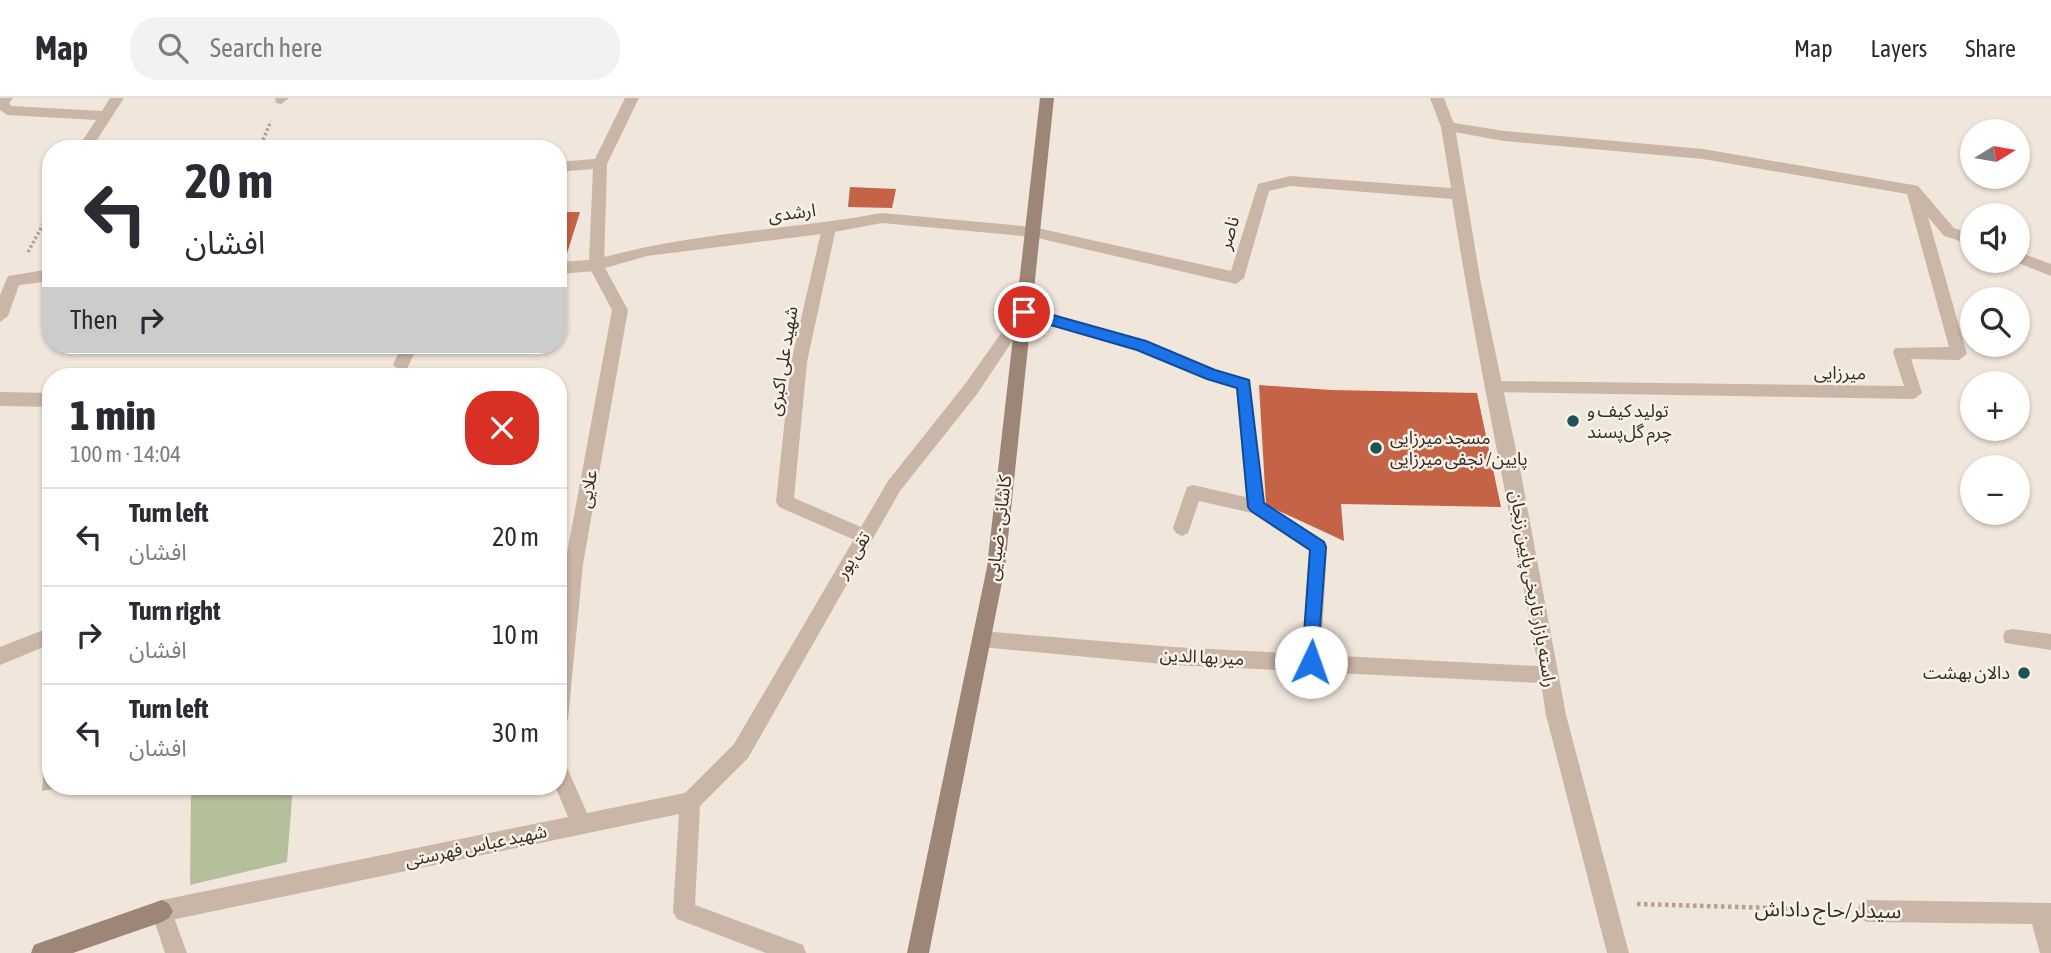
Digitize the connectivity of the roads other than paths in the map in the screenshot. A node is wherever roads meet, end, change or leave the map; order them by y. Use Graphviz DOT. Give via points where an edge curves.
graph roads {
  1 [pos="6,98"];
  2 [pos="117,98"];
  3 [pos="632,98"];
  4 [pos="1047,98"];
  5 [pos="1420,98"];
  6 [pos="1438,99"];
  7 [pos="105,116"];
  8 [pos="1448,127"];
  9 [pos="90,140"];
  10 [pos="600,164"];
  11 [pos="567,166"];
  12 [pos="1913,190"];
  13 [pos="1459,194"];
  14 [pos="829,228"];
  15 [pos="1033,232"];
  16 [pos="1960,236"];
  17 [pos="2030,262"];
  18 [pos="596,265"];
  19 [pos="567,267"];
  20 [pos="2051,270"];
  21 [pos="42,276"];
  22 [pos="1024,312"];
  23 [pos="0,316"];
  24 [pos="406,354"];
  25 [pos="401,366"];
  26 [pos="1494,387"];
  27 [pos="0,399"];
  28 [pos="42,400"];
  29 [pos="1256,507"];
  30 [pos="1182,528"];
  31 [pos="864,536"];
  32 [pos="567,558"];
  33 [pos="2012,637"];
  34 [pos="42,639"];
  35 [pos="981,639"];
  36 [pos="2051,642"];
  37 [pos="0,656"];
  38 [pos="1311,662"];
  39 [pos="1549,675"];
  40 [pos="567,791"];
  41 [pos="690,802"];
  42 [pos="581,824"];
  43 [pos="162,911"];
  44 [pos="1867,911"];
  45 [pos="2045,914"];
  46 [pos="42,953"];
  47 [pos="176,953"];
  48 [pos="795,953"];
  49 [pos="918,953"];
  50 [pos="1618,953"];
  51 [pos="2051,953"];
  1 -- 7 [label="street" via="2,103 7,110"];
  2 -- 7 [label="street"];
  3 -- 10 [label="street"];
  4 -- 15 [label="street, کاشانی - ضیایی"];
  5 -- 6 [label="street"];
  6 -- 8 [label="street, راسته بازار تاریخی پایین زنجان"];
  7 -- 9 [label="street"];
  8 -- 12 [label="street" via="1703,154"];
  8 -- 13 [label="street, راسته بازار تاریخی پایین زنجان"];
  10 -- 11 [label="street"];
  10 -- 18 [label="street"];
  12 -- 16 [label="street" via="1949,232"];
  12 -- 26 [label="street, میرزایی" via="1959,354 1901,352 1914,393"];
  13 -- 15 [label="street, ناصر" via="1290,181 1263,188 1236,278"];
  13 -- 26 [label="street, راسته بازار تاریخی پایین زنجان"];
  14 -- 15 [label="street, ارشدی" via="882,218"];
  14 -- 18 [label="street, ارشدی" via="647,251"];
  14 -- 31 [label="street, شهید علی اکبری" via="799,362 785,502"];
  15 -- 22 [label="street, کاشانی - ضیایی"];
  17 -- 20 [label="street"];
  18 -- 19 [label="street, ارشدی"];
  18 -- 32 [label="street, علایی" via="620,310"];
  21 -- 23 [label="street" via="13,280"];
  22 -- 29 [label="street" via="1140,345 1244,384"];
  22 -- 31 [label="street, تقی پور" via="971,390 894,486"];
  22 -- 35 [label="street, کاشانی - ضیایی" via="996,567"];
  24 -- 25 [label="street"];
  26 -- 39 [label="street, راسته بازار تاریخی پایین زنجان"];
  27 -- 28 [label="street"];
  29 -- 30 [label="street" via="1193,492"];
  29 -- 38 [label="street" via="1318,547"];
  31 -- 41 [label="street, تقی پور" via="741,751"];
  33 -- 36 [label="street"];
  34 -- 37 [label="street"];
  35 -- 38 [label="street, میر بها الدین" via="1174,656"];
  35 -- 49 [label="street, کاشانی - ضیایی"];
  38 -- 39 [label="street, میر بها الدین"];
  39 -- 50 [label="street, راسته بازار تاریخی پایین زنجان"];
  40 -- 42 [label="street"];
  41 -- 42 [label="street, شهید عباس فهرستی"];
  41 -- 48 [label="street" via="684,912"];
  42 -- 43 [label="street, شهید عباس فهرستی"];
  43 -- 46 [label="street, شهید عباس فهرستی"];
  43 -- 47 [label="street"];
  44 -- 45 [label="street, سیدلر/حاج داداش"];
  45 -- 51 [label="street"];
}
